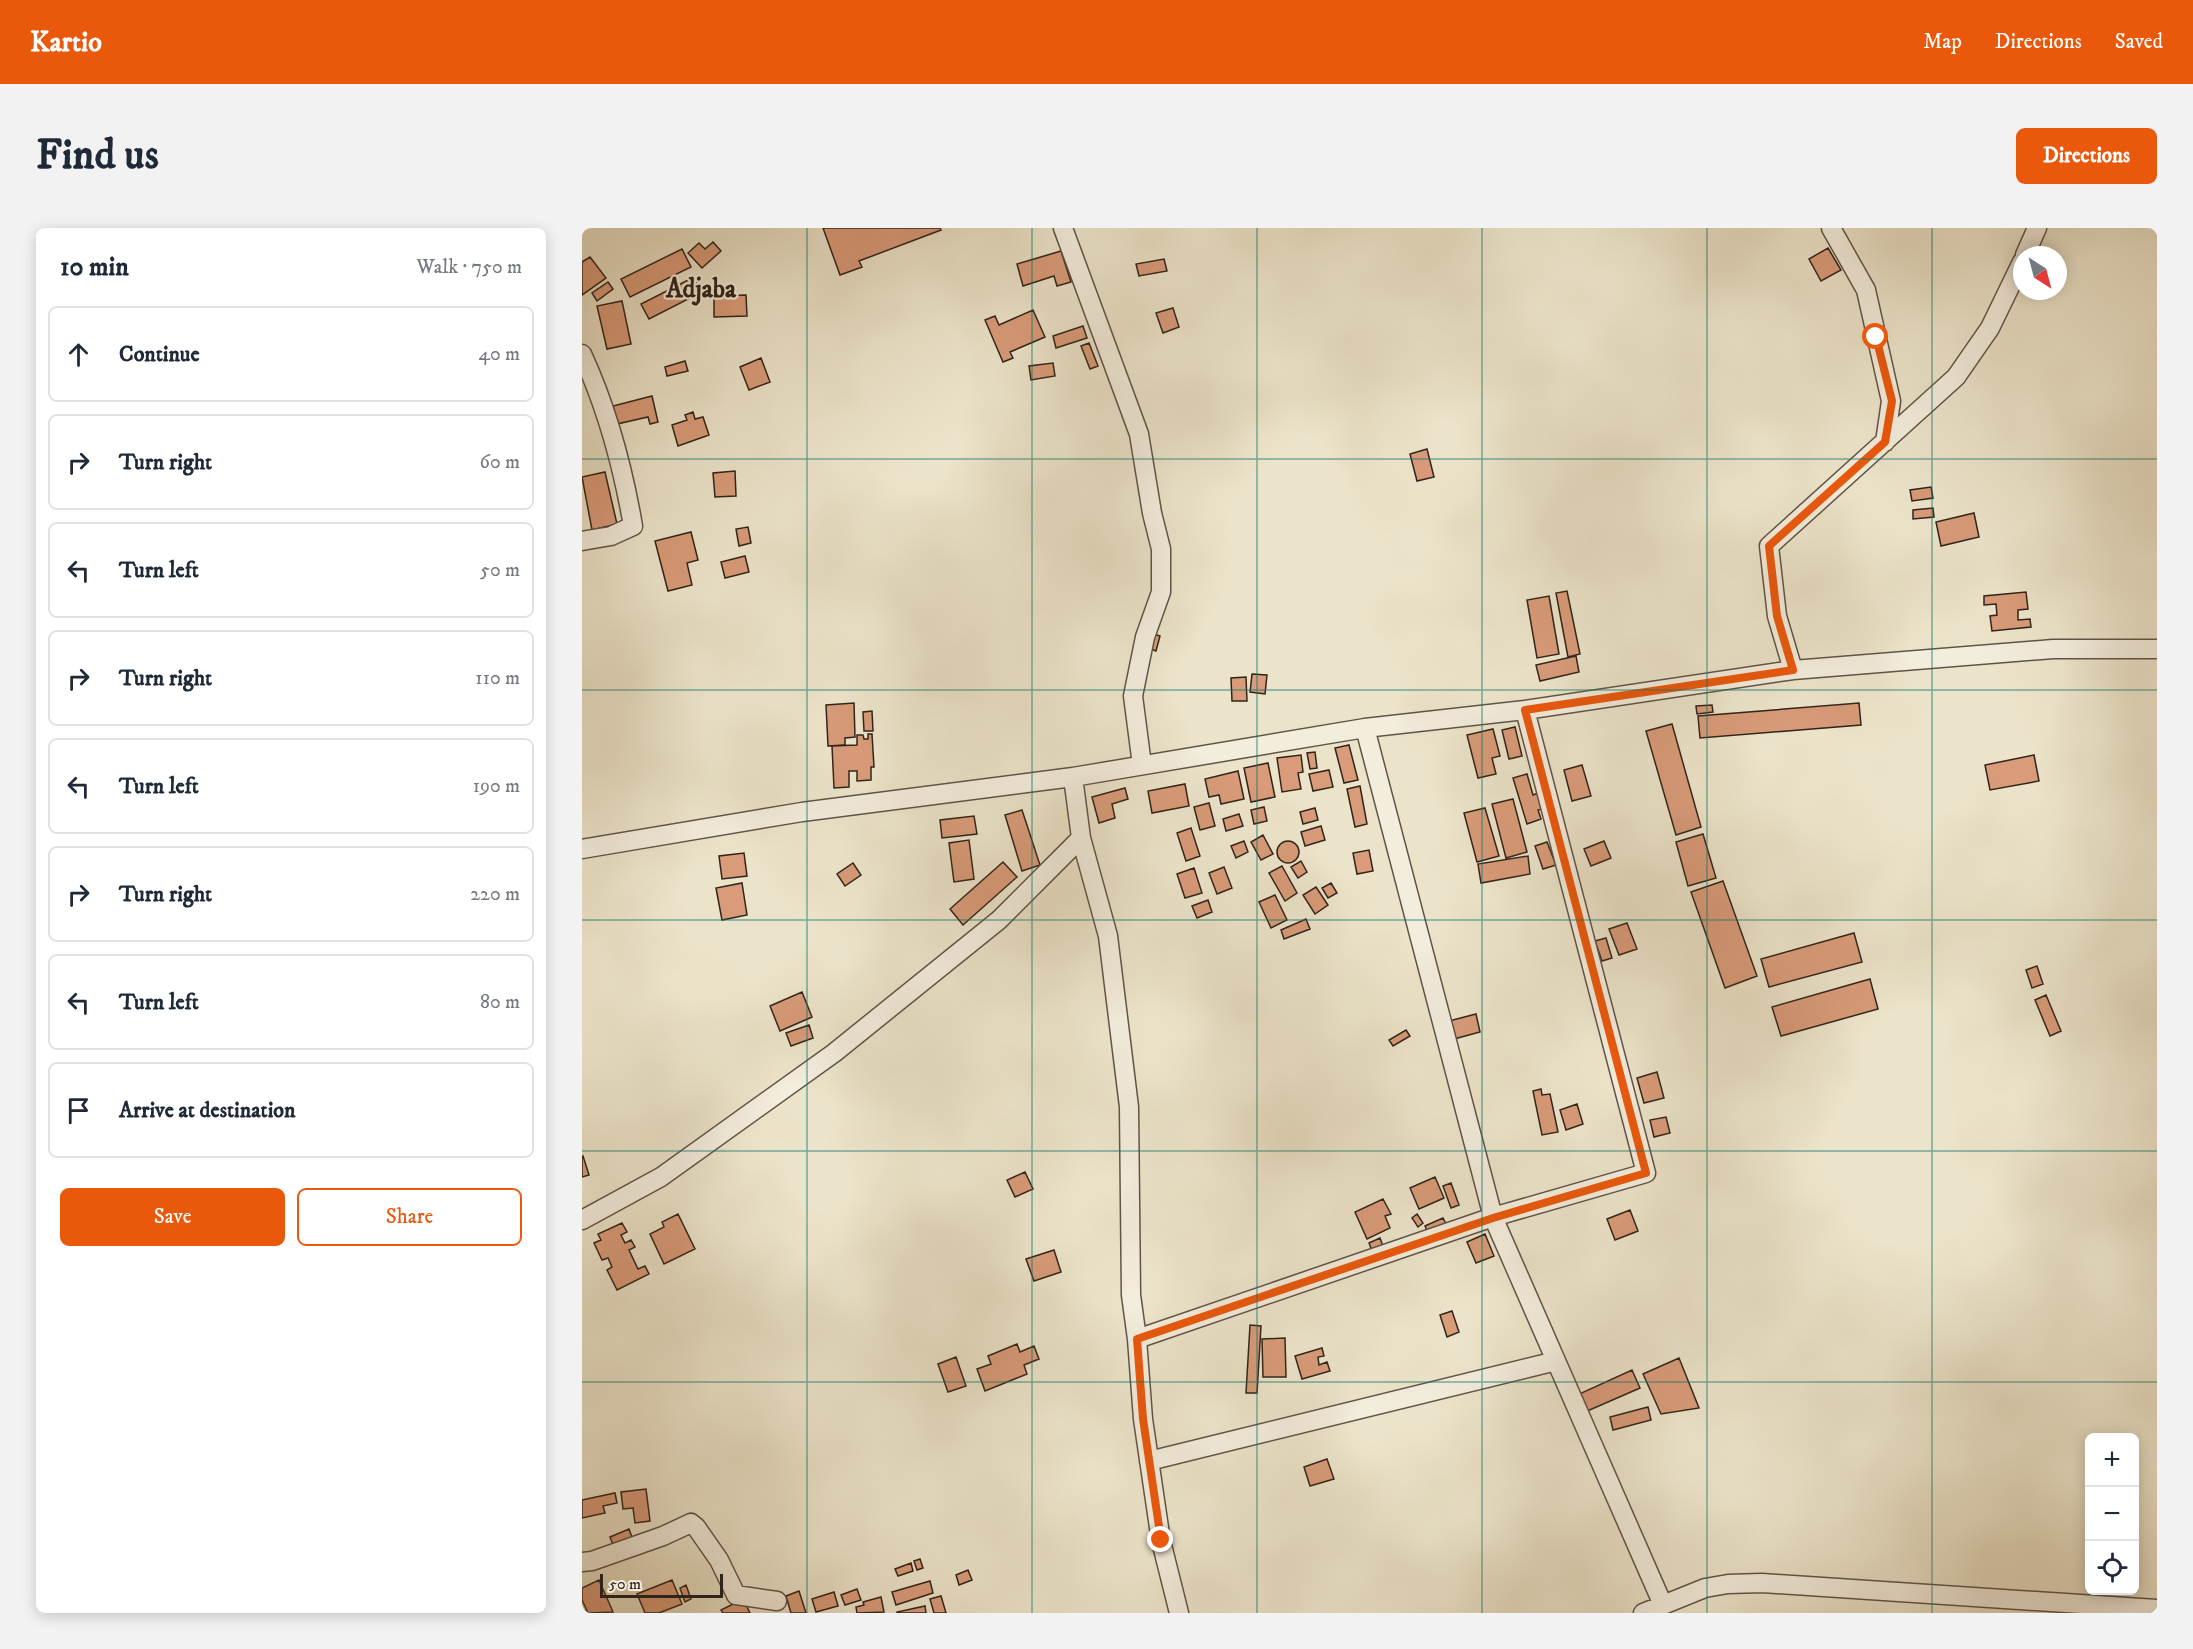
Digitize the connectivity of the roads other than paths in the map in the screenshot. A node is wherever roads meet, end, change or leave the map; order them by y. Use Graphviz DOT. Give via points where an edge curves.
graph roads {
  1 [pos="1063,228"];
  2 [pos="1830,228"];
  3 [pos="2037,228"];
  4 [pos="2029,246"];
  5 [pos="2013,281"];
  6 [pos="582,354"];
  7 [pos="1885,442"];
  8 [pos="582,542"];
  9 [pos="2157,649"];
  10 [pos="1793,670"];
  11 [pos="1525,710"];
  12 [pos="1365,728"];
  13 [pos="1142,765"];
  14 [pos="1073,777"];
  15 [pos="1081,838"];
  16 [pos="582,849"];
  17 [pos="1493,1218"];
  18 [pos="582,1220"];
  19 [pos="1137,1339"];
  20 [pos="1556,1361"];
  21 [pos="1149,1461"];
  22 [pos="582,1562"];
  23 [pos="777,1601"];
  24 [pos="1663,1605"];
  25 [pos="2157,1609"];
  26 [pos="1179,1613"];
  27 [pos="1643,1613"];
  1 -- 13 [label="street" via="1139,434 1161,549 1161,592 1145,637 1133,696"];
  2 -- 7 [label="street" via="1866,290 1892,401"];
  3 -- 4 [label="street"];
  5 -- 7 [label="street" via="1990,328 1956,377"];
  6 -- 8 [label="street" via="620,463 633,526"];
  7 -- 10 [label="street" via="1769,546 1777,616"];
  9 -- 10 [label="street" via="2053,649"];
  10 -- 11 [label="street"];
  11 -- 12 [label="street"];
  11 -- 17 [label="street" via="1646,1173"];
  12 -- 13 [label="street"];
  12 -- 17 [label="street"];
  13 -- 14 [label="street"];
  14 -- 15 [label="street"];
  14 -- 16 [label="street" via="802,812"];
  15 -- 18 [label="street" via="999,921 834,1053 661,1177"];
  15 -- 19 [label="street" via="1108,936 1129,1107 1131,1295"];
  17 -- 19 [label="street"];
  17 -- 20 [label="street"];
  19 -- 21 [label="street"];
  20 -- 21 [label="street"];
  20 -- 24 [label="street"];
  21 -- 26 [label="street" via="1161,1540"];
  22 -- 23 [label="street" via="691,1523 719,1560 736,1595"];
  24 -- 25 [label="street" via="1705,1588 1762,1583"];
  24 -- 27 [label="street"];
}
